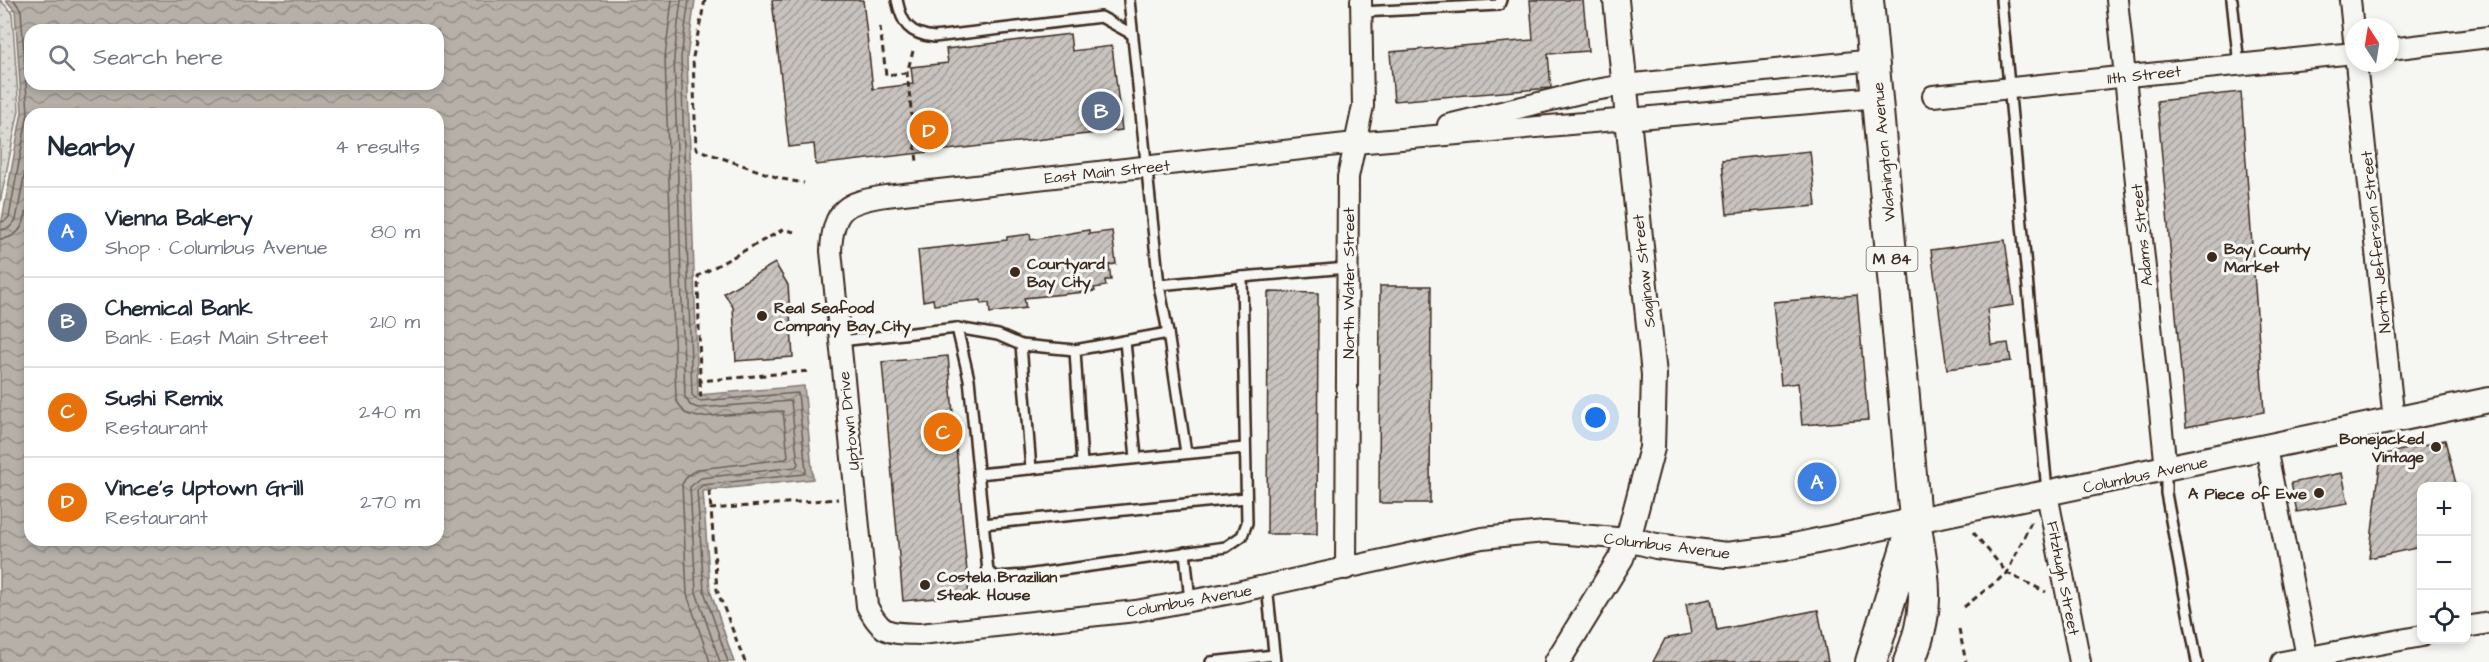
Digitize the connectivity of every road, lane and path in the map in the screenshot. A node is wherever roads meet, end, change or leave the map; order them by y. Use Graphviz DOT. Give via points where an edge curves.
graph roads {
  1 [pos="705,0"];
  2 [pos="897,0"];
  3 [pos="1129,0"];
  4 [pos="1501,0"];
  5 [pos="1616,0"];
  6 [pos="1868,0"];
  7 [pos="2001,0"];
  8 [pos="2117,0"];
  9 [pos="2232,0"];
  10 [pos="2350,0"];
  11 [pos="1414,5"];
  12 [pos="1361,6"];
  13 [pos="2352,18"];
  14 [pos="880,27"];
  15 [pos="1132,34"];
  16 [pos="2489,37"];
  17 [pos="2399,48"];
  18 [pos="913,51"];
  19 [pos="2345,54"];
  20 [pos="1874,60"];
  21 [pos="2239,64"];
  22 [pos="2357,72"];
  23 [pos="907,73"];
  24 [pos="2124,76"];
  25 [pos="1623,85"];
  26 [pos="2009,88"];
  27 [pos="1934,96"];
  28 [pos="1878,97"];
  29 [pos="1627,121"];
  30 [pos="1382,140"];
  31 [pos="1355,143"];
  32 [pos="918,162"];
  33 [pos="1147,166"];
  34 [pos="804,183"];
  35 [pos="837,216"];
  36 [pos="794,232"];
  37 [pos="1348,268"];
  38 [pos="1242,277"];
  39 [pos="1159,285"];
  40 [pos="957,328"];
  41 [pos="1168,333"];
  42 [pos="840,341"];
  43 [pos="1125,341"];
  44 [pos="1021,345"];
  45 [pos="1075,350"];
  46 [pos="809,371"];
  47 [pos="700,381"];
  48 [pos="2489,400"];
  49 [pos="701,401"];
  50 [pos="2394,421"];
  51 [pos="1244,448"];
  52 [pos="2265,448"];
  53 [pos="1186,453"];
  54 [pos="1136,458"];
  55 [pos="1082,464"];
  56 [pos="1030,469"];
  57 [pos="2166,469"];
  58 [pos="978,474"];
  59 [pos="709,491"];
  60 [pos="2047,494"];
  61 [pos="1246,498"];
  62 [pos="823,500"];
  63 [pos="711,510"];
  64 [pos="1915,519"];
  65 [pos="2032,520"];
  66 [pos="983,524"];
  67 [pos="1973,532"];
  68 [pos="1628,539"];
  69 [pos="1185,552"];
  70 [pos="1346,569"];
  71 [pos="2007,573"];
  72 [pos="1267,586"];
  73 [pos="2047,592"];
  74 [pos="1190,601"];
  75 [pos="1964,607"];
  76 [pos="2489,623"];
  77 [pos="877,625"];
  78 [pos="2471,626"];
  79 [pos="1959,629"];
  80 [pos="2417,637"];
  81 [pos="1274,658"];
  82 [pos="2307,660"];
  83 [pos="745,662"];
  84 [pos="1211,662"];
  85 [pos="1557,662"];
  86 [pos="1871,662"];
  87 [pos="1909,662"];
  88 [pos="1966,662"];
  89 [pos="2080,662"];
  90 [pos="2197,662"];
  91 [pos="2282,662"];
  1 -- 34 [label="path" via="693,57 696,149"];
  2 -- 15 [label="lane" via="900,14 919,36 934,38 1101,17"];
  3 -- 15 [label="lane"];
  4 -- 11 [label="lane" via="1499,4"];
  5 -- 25 [label="street, Saginaw Street"];
  6 -- 20 [label="main road, Washington Avenue / M 84"];
  7 -- 26 [label="lane"];
  8 -- 24 [label="street, Adams Street"];
  9 -- 21 [label="lane"];
  10 -- 13 [label="street"];
  11 -- 12 [label="lane"];
  12 -- 31 [label="street, North Water Street" via="1363,106"];
  14 -- 23 [label="path" via="886,75"];
  15 -- 33 [label="lane"];
  16 -- 17 [label="street"];
  18 -- 23 [label="path"];
  19 -- 21 [label="street, 11th Street"];
  20 -- 25 [label="street, East Main Street"];
  20 -- 28 [label="main road, Washington Avenue / M 84"];
  21 -- 24 [label="street, 11th Street"];
  22 -- 50 [label="street, North Jefferson Street"];
  23 -- 32 [label="path"];
  24 -- 26 [label="street, 11th Street"];
  24 -- 57 [label="street, Adams Street"];
  25 -- 29 [label="street, Saginaw Street"];
  25 -- 30 [label="street, East Main Street"];
  26 -- 27 [label="street, 11th Street"];
  26 -- 60 [label="lane"];
  28 -- 29 [label="street"];
  28 -- 64 [label="main road, Washington Avenue / M 84"];
  29 -- 30 [label="street, East Main Street"];
  29 -- 68 [label="street, Saginaw Street" via="1654,375 1652,448"];
  30 -- 31 [label="street, East Main Street"];
  31 -- 33 [label="street, East Main Street"];
  31 -- 37 [label="street, North Water Street" via="1348,177"];
  33 -- 35 [label="street, East Main Street" via="860,200"];
  33 -- 39 [label="lane"];
  35 -- 42 [label="street, Uptown Drive" via="831,231 831,251"];
  36 -- 47 [label="path" via="784,229 698,276"];
  37 -- 38 [label="lane"];
  37 -- 70 [label="street, North Water Street"];
  38 -- 39 [label="lane"];
  38 -- 51 [label="lane"];
  39 -- 41 [label="lane"];
  40 -- 42 [label="lane"];
  40 -- 44 [label="lane" via="998,335"];
  40 -- 58 [label="lane" via="969,379"];
  41 -- 43 [label="lane"];
  41 -- 53 [label="lane"];
  42 -- 77 [label="street, Uptown Drive" via="867,606"];
  43 -- 45 [label="lane"];
  43 -- 54 [label="lane"];
  44 -- 45 [label="lane"];
  44 -- 56 [label="lane"];
  45 -- 55 [label="lane"];
  46 -- 47 [label="path"];
  47 -- 49 [label="path"];
  48 -- 50 [label="street, Columbus Avenue"];
  50 -- 52 [label="street, Columbus Avenue"];
  51 -- 53 [label="lane"];
  51 -- 61 [label="lane"];
  52 -- 57 [label="street, Columbus Avenue"];
  52 -- 82 [label="street"];
  53 -- 54 [label="lane"];
  54 -- 55 [label="lane"];
  55 -- 56 [label="lane"];
  56 -- 58 [label="lane"];
  57 -- 60 [label="street, Columbus Avenue"];
  57 -- 90 [label="lane" via="2166,493"];
  58 -- 66 [label="lane"];
  59 -- 63 [label="path"];
  60 -- 64 [label="street, Columbus Avenue"];
  60 -- 89 [label="street, Fitzhugh Street"];
  61 -- 66 [label="lane"];
  61 -- 69 [label="lane" via="1247,523 1242,536 1226,547"];
  62 -- 63 [label="path"];
  63 -- 83 [label="path" via="717,590"];
  64 -- 68 [label="street, Columbus Avenue" via="1784,548 1726,555"];
  64 -- 86 [label="main road, M 84"];
  64 -- 87 [label="main road, M 84" via="1926,594 1923,621"];
  65 -- 71 [label="path"];
  66 -- 69 [label="lane" via="988,572 998,577"];
  67 -- 71 [label="path"];
  68 -- 70 [label="street, Columbus Avenue" via="1545,532 1471,541"];
  68 -- 85 [label="street, Saginaw Street" via="1621,558"];
  69 -- 74 [label="lane"];
  70 -- 72 [label="street, Columbus Avenue"];
  71 -- 73 [label="path"];
  71 -- 75 [label="path"];
  72 -- 74 [label="street, Columbus Avenue"];
  72 -- 81 [label="lane"];
  74 -- 77 [label="street, Columbus Avenue" via="1136,611 920,634 893,633"];
  76 -- 78 [label="street"];
  79 -- 88 [label="path"];
  80 -- 82 [label="street"];
  81 -- 84 [label="lane"];
  82 -- 91 [label="street"];
}
